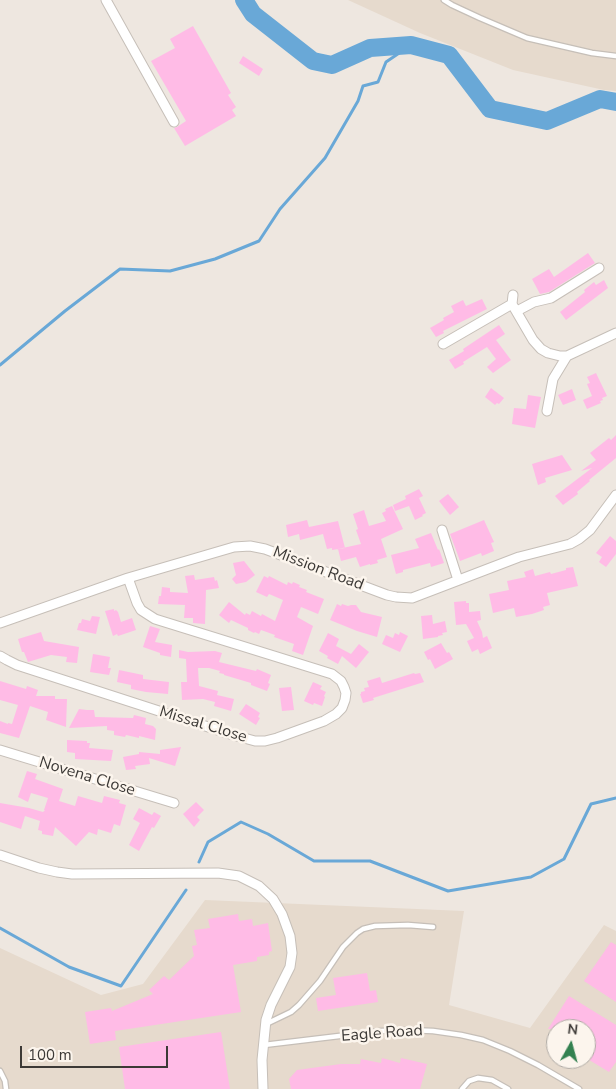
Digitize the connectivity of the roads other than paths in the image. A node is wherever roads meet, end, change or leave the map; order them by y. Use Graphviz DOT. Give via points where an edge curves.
graph roads {
  1 [pos="106,0"];
  2 [pos="444,0"];
  3 [pos="616,56"];
  4 [pos="174,122"];
  5 [pos="599,268"];
  6 [pos="514,303"];
  7 [pos="616,333"];
  8 [pos="443,344"];
  9 [pos="567,356"];
  10 [pos="547,410"];
  11 [pos="616,495"];
  12 [pos="442,530"];
  13 [pos="128,578"];
  14 [pos="458,580"];
  15 [pos="0,623"];
  16 [pos="0,656"];
  17 [pos="0,750"];
  18 [pos="174,803"];
  19 [pos="0,855"];
  20 [pos="434,926"];
  21 [pos="266,1024"];
  22 [pos="263,1046"];
  23 [pos="0,1071"];
  24 [pos="6,1089"];
  25 [pos="263,1089"];
  26 [pos="462,1089"];
  27 [pos="508,1089"];
  28 [pos="579,1089"];
  1 -- 4 [label="street"];
  2 -- 3 [label="lane" via="527,38"];
  5 -- 6 [label="street" via="551,298 528,305"];
  6 -- 8 [label="street"];
  6 -- 9 [label="street" via="541,349 554,356"];
  7 -- 9 [label="street"];
  9 -- 10 [label="street" via="553,379"];
  11 -- 14 [label="street, Mission Road" via="590,530 570,544 519,557"];
  12 -- 14 [label="street"];
  13 -- 14 [label="street, Mission Road" via="234,547 250,546 396,598 412,598"];
  13 -- 15 [label="street, Mission Road"];
  13 -- 16 [label="street, Missal Close" via="141,610 155,619 332,674 341,681 346,693 342,708 324,721 277,738 255,741"];
  17 -- 18 [label="street, Novena Close"];
  19 -- 21 [label="street" via="39,868 72,874 218,873 239,876 259,886 273,899 282,914 292,953 290,968 271,1005"];
  20 -- 21 [label="lane" via="363,929 343,947 320,981 292,1012"];
  21 -- 22 [label="street"];
  22 -- 25 [label="street"];
  22 -- 28 [label="lane, Eagle Road" via="380,1031 433,1031 483,1040"];
  23 -- 24 [label="lane"];
  26 -- 27 [label="lane" via="469,1081 478,1078 492,1080"];
}
